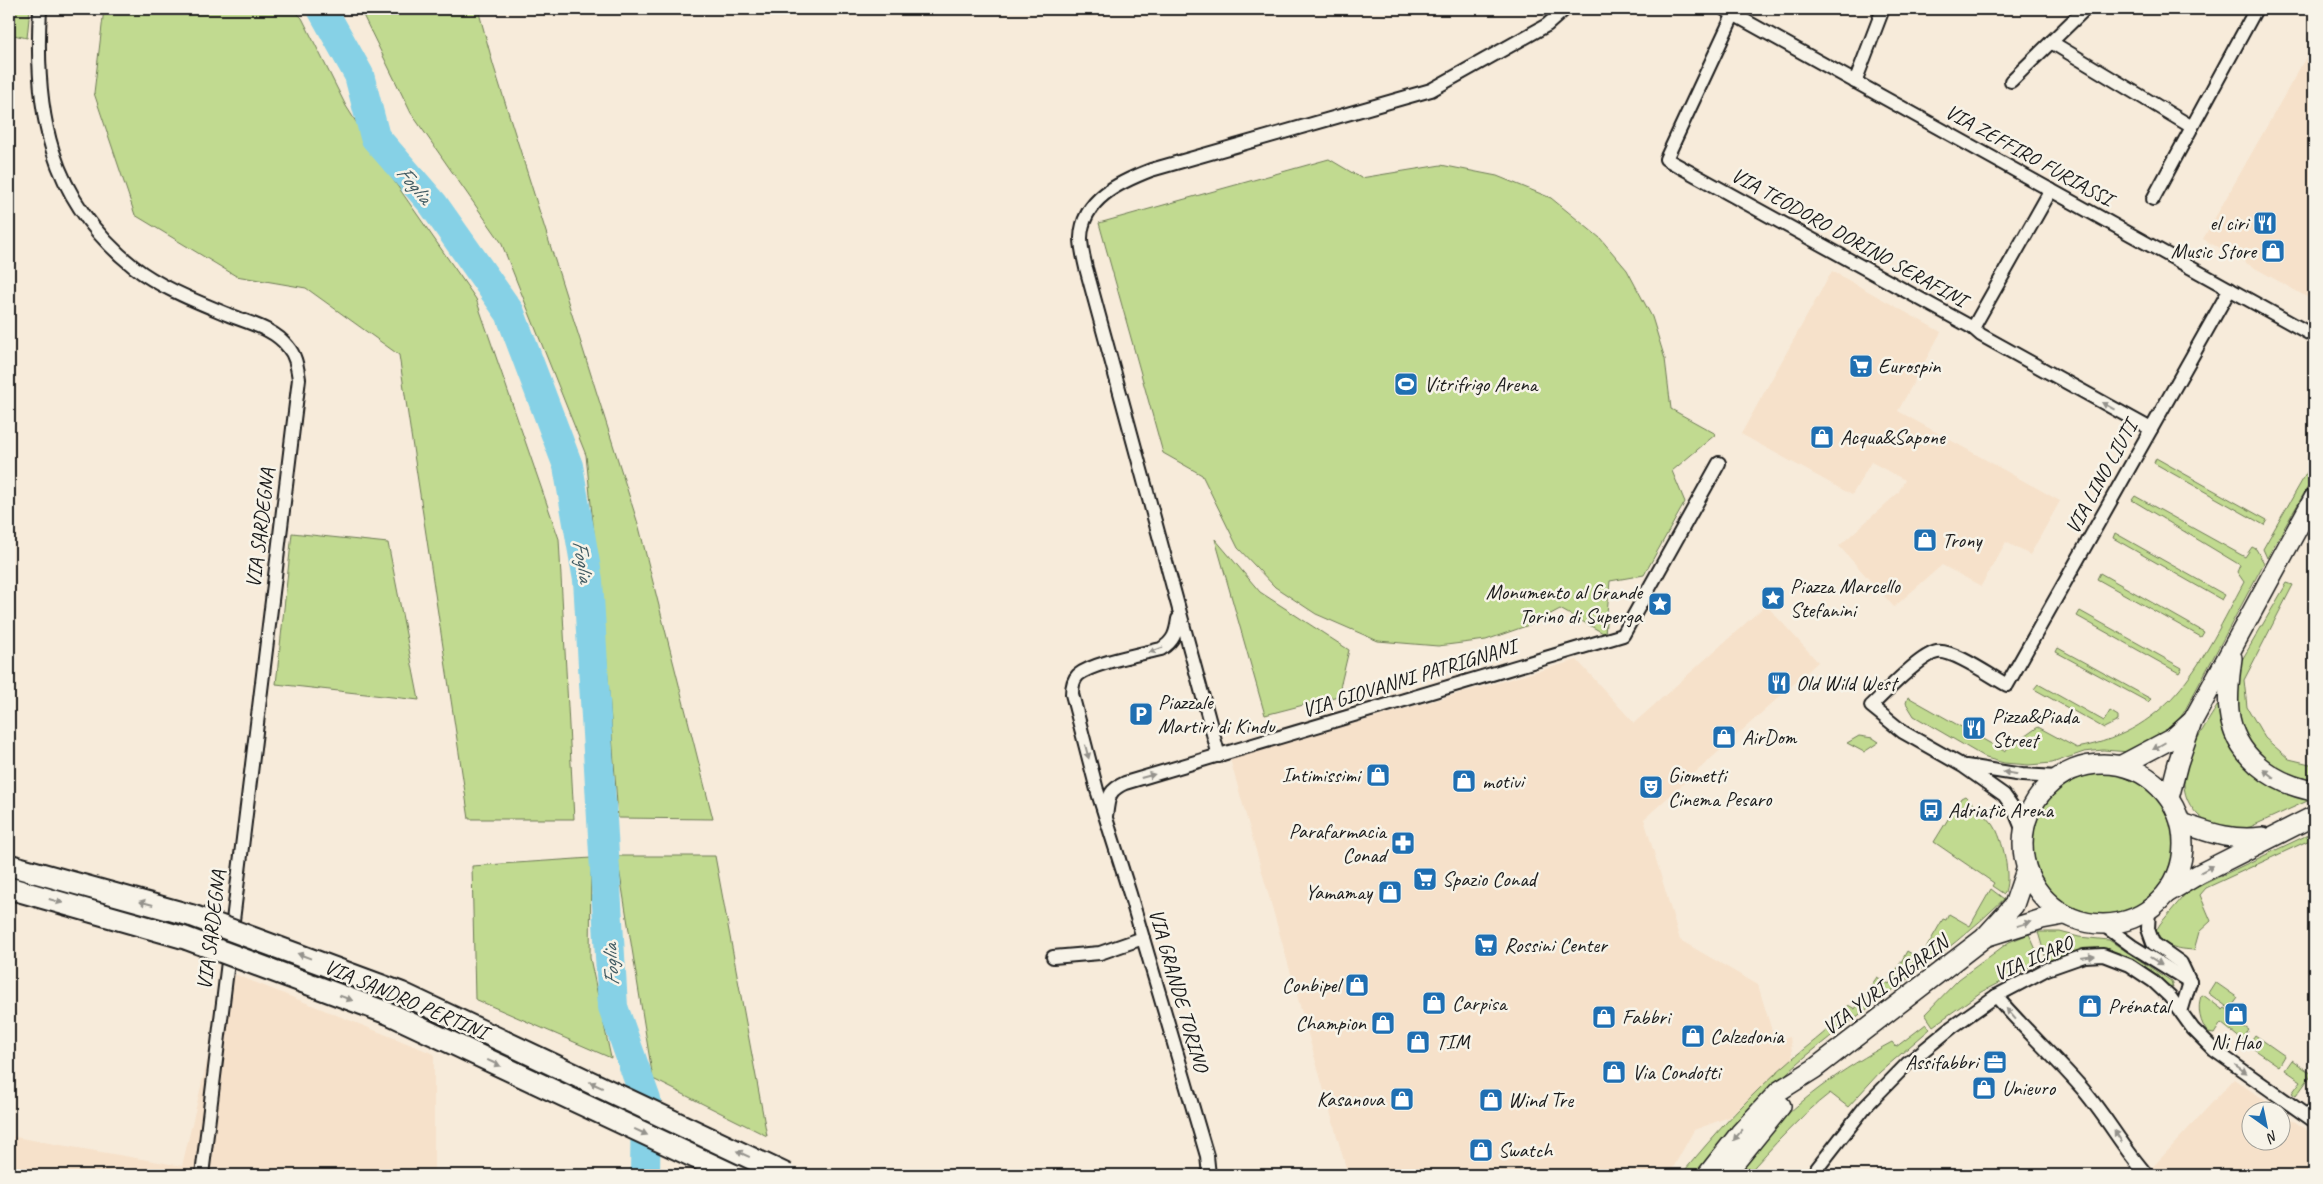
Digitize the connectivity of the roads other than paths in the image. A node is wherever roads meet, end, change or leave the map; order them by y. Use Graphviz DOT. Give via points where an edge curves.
graph roads {
  1 [pos="40,9"];
  2 [pos="1565,9"];
  3 [pos="1883,9"];
  4 [pos="2085,9"];
  5 [pos="2256,9"];
  6 [pos="1731,10"];
  7 [pos="2051,42"];
  8 [pos="2011,81"];
  9 [pos="1855,82"];
  10 [pos="2192,127"];
  11 [pos="2051,190"];
  12 [pos="2153,199"];
  13 [pos="2230,289"];
  14 [pos="1973,328"];
  15 [pos="2314,336"];
  16 [pos="2151,429"];
  17 [pos="1719,463"];
  18 [pos="2314,498"];
  19 [pos="1178,612"];
  20 [pos="2233,646"];
  21 [pos="2192,722"];
  22 [pos="1219,756"];
  23 [pos="1963,766"];
  24 [pos="2122,766"];
  25 [pos="2058,777"];
  26 [pos="2314,791"];
  27 [pos="2170,798"];
  28 [pos="1106,816"];
  29 [pos="2314,816"];
  30 [pos="2181,823"];
  31 [pos="2023,831"];
  32 [pos="2274,835"];
  33 [pos="9,865"];
  34 [pos="2026,870"];
  35 [pos="9,888"];
  36 [pos="2165,894"];
  37 [pos="2149,909"];
  38 [pos="2064,915"];
  39 [pos="2102,924"];
  40 [pos="1143,938"];
  41 [pos="1984,938"];
  42 [pos="1053,957"];
  43 [pos="2190,982"];
  44 [pos="1996,996"];
  45 [pos="2181,1012"];
  46 [pos="1814,1069"];
  47 [pos="2314,1121"];
  48 [pos="202,1175"];
  49 [pos="733,1175"];
  50 [pos="787,1175"];
  51 [pos="1209,1175"];
  52 [pos="1707,1175"];
  53 [pos="1725,1175"];
  54 [pos="1812,1175"];
  55 [pos="2147,1175"];
  1 -- 48 [label="street, VIA SARDEGNA" via="37,52 41,101 54,160 98,234 135,268 185,297 274,334 289,347 296,362 297,388"];
  2 -- 19 [label="street" via="1548,26 1431,90 1151,170 1121,182 1100,196 1087,214 1081,237 1086,268"];
  3 -- 9 [label="street"];
  4 -- 7 [label="street"];
  5 -- 10 [label="street"];
  6 -- 9 [label="street, VIA ZEFFIRO FURIASSI"];
  6 -- 14 [label="street, VIA TEODORO DORINO SERAFINI" via="1666,159"];
  7 -- 8 [label="street"];
  7 -- 10 [label="street"];
  9 -- 11 [label="street, VIA ZEFFIRO FURIASSI"];
  10 -- 12 [label="street"];
  11 -- 13 [label="street, VIA ZEFFIRO FURIASSI"];
  11 -- 14 [label="street"];
  13 -- 15 [label="street, VIA ZEFFIRO FURIASSI"];
  13 -- 16 [label="street, VIA LINO LIUTI"];
  16 -- 14 [label="street, VIA TEODORO DORINO SERAFINI, one-way"];
  16 -- 23 [label="street, VIA LINO LIUTI" via="2007,685 1950,654 1937,652 1920,661 1871,706 1903,732"];
  17 -- 22 [label="street, VIA GIOVANNI PATRIGNANI" via="1623,635"];
  18 -- 20 [label="main road"];
  19 -- 22 [label="street"];
  19 -- 28 [label="street, VIA GRANDE TORINO, one-way" via="1176,636 1168,644 1092,668 1077,676 1073,683 1072,694"];
  20 -- 21 [label="main road"];
  26 -- 20 [label="main road, one-way" via="2273,778 2251,759 2235,736 2229,712"];
  21 -- 24 [label="main road, one-way" via="2173,738"];
  21 -- 27 [label="main road"];
  28 -- 22 [label="street, VIA GRANDE TORINO, one-way" via="1113,788"];
  25 -- 23 [label="street, one-way"];
  23 -- 31 [label="street" via="2004,795"];
  24 -- 25 [label="main road, VIA YURI GAGARIN" via="2100,763 2078,767"];
  24 -- 27 [label="main road, VIA YURI GAGARIN" via="2140,772"];
  25 -- 31 [label="main road, VIA YURI GAGARIN" via="2041,792 2029,810"];
  27 -- 30 [label="main road, VIA YURI GAGARIN"];
  28 -- 40 [label="street, VIA GRANDE TORINO"];
  29 -- 32 [label="main road, VIA YURI GAGARIN"];
  30 -- 32 [label="main road, VIA YURI GAGARIN" via="2222,837 2243,839"];
  30 -- 36 [label="main road, VIA YURI GAGARIN" via="2183,848 2178,872"];
  31 -- 34 [label="main road, VIA YURI GAGARIN"];
  36 -- 32 [label="main road, VIA YURI GAGARIN, one-way"];
  50 -- 33 [label="main road, VIA SANDRO PERTINI, one-way, bridge" via="400,993 193,916"];
  34 -- 38 [label="main road, VIA YURI GAGARIN" via="2035,888"];
  34 -- 41 [label="main road, VIA YURI GAGARIN" via="2014,905"];
  35 -- 49 [label="main road, VIA SANDRO PERTINI, one-way, bridge" via="185,938 390,1014"];
  36 -- 37 [label="main road, VIA YURI GAGARIN"];
  37 -- 39 [label="main road, VIA YURI GAGARIN" via="2135,918"];
  37 -- 43 [label="street" via="2149,935 2153,943 2181,963"];
  38 -- 39 [label="main road, VIA YURI GAGARIN" via="2082,922"];
  41 -- 38 [label="main road, VIA YURI GAGARIN, one-way" via="2042,918"];
  39 -- 43 [label="street, one-way"];
  40 -- 42 [label="street" via="1100,953"];
  40 -- 51 [label="street, VIA GRANDE TORINO" via="1207,1156"];
  41 -- 46 [label="main road, VIA YURI GAGARIN"];
  43 -- 45 [label="street"];
  44 -- 45 [label="street, VIA ICARO, one-way" via="2047,970 2084,956 2103,955 2129,964 2153,981"];
  44 -- 54 [label="street, VIA ICARO" via="1907,1064 1865,1107"];
  55 -- 44 [label="street, one-way" via="2080,1086"];
  45 -- 47 [label="street, VIA ICARO, one-way" via="2192,1029 2214,1050"];
  46 -- 52 [label="main road, VIA YURI GAGARIN, one-way" via="1779,1091"];
  46 -- 53 [label="main road, VIA YURI GAGARIN"];
}
